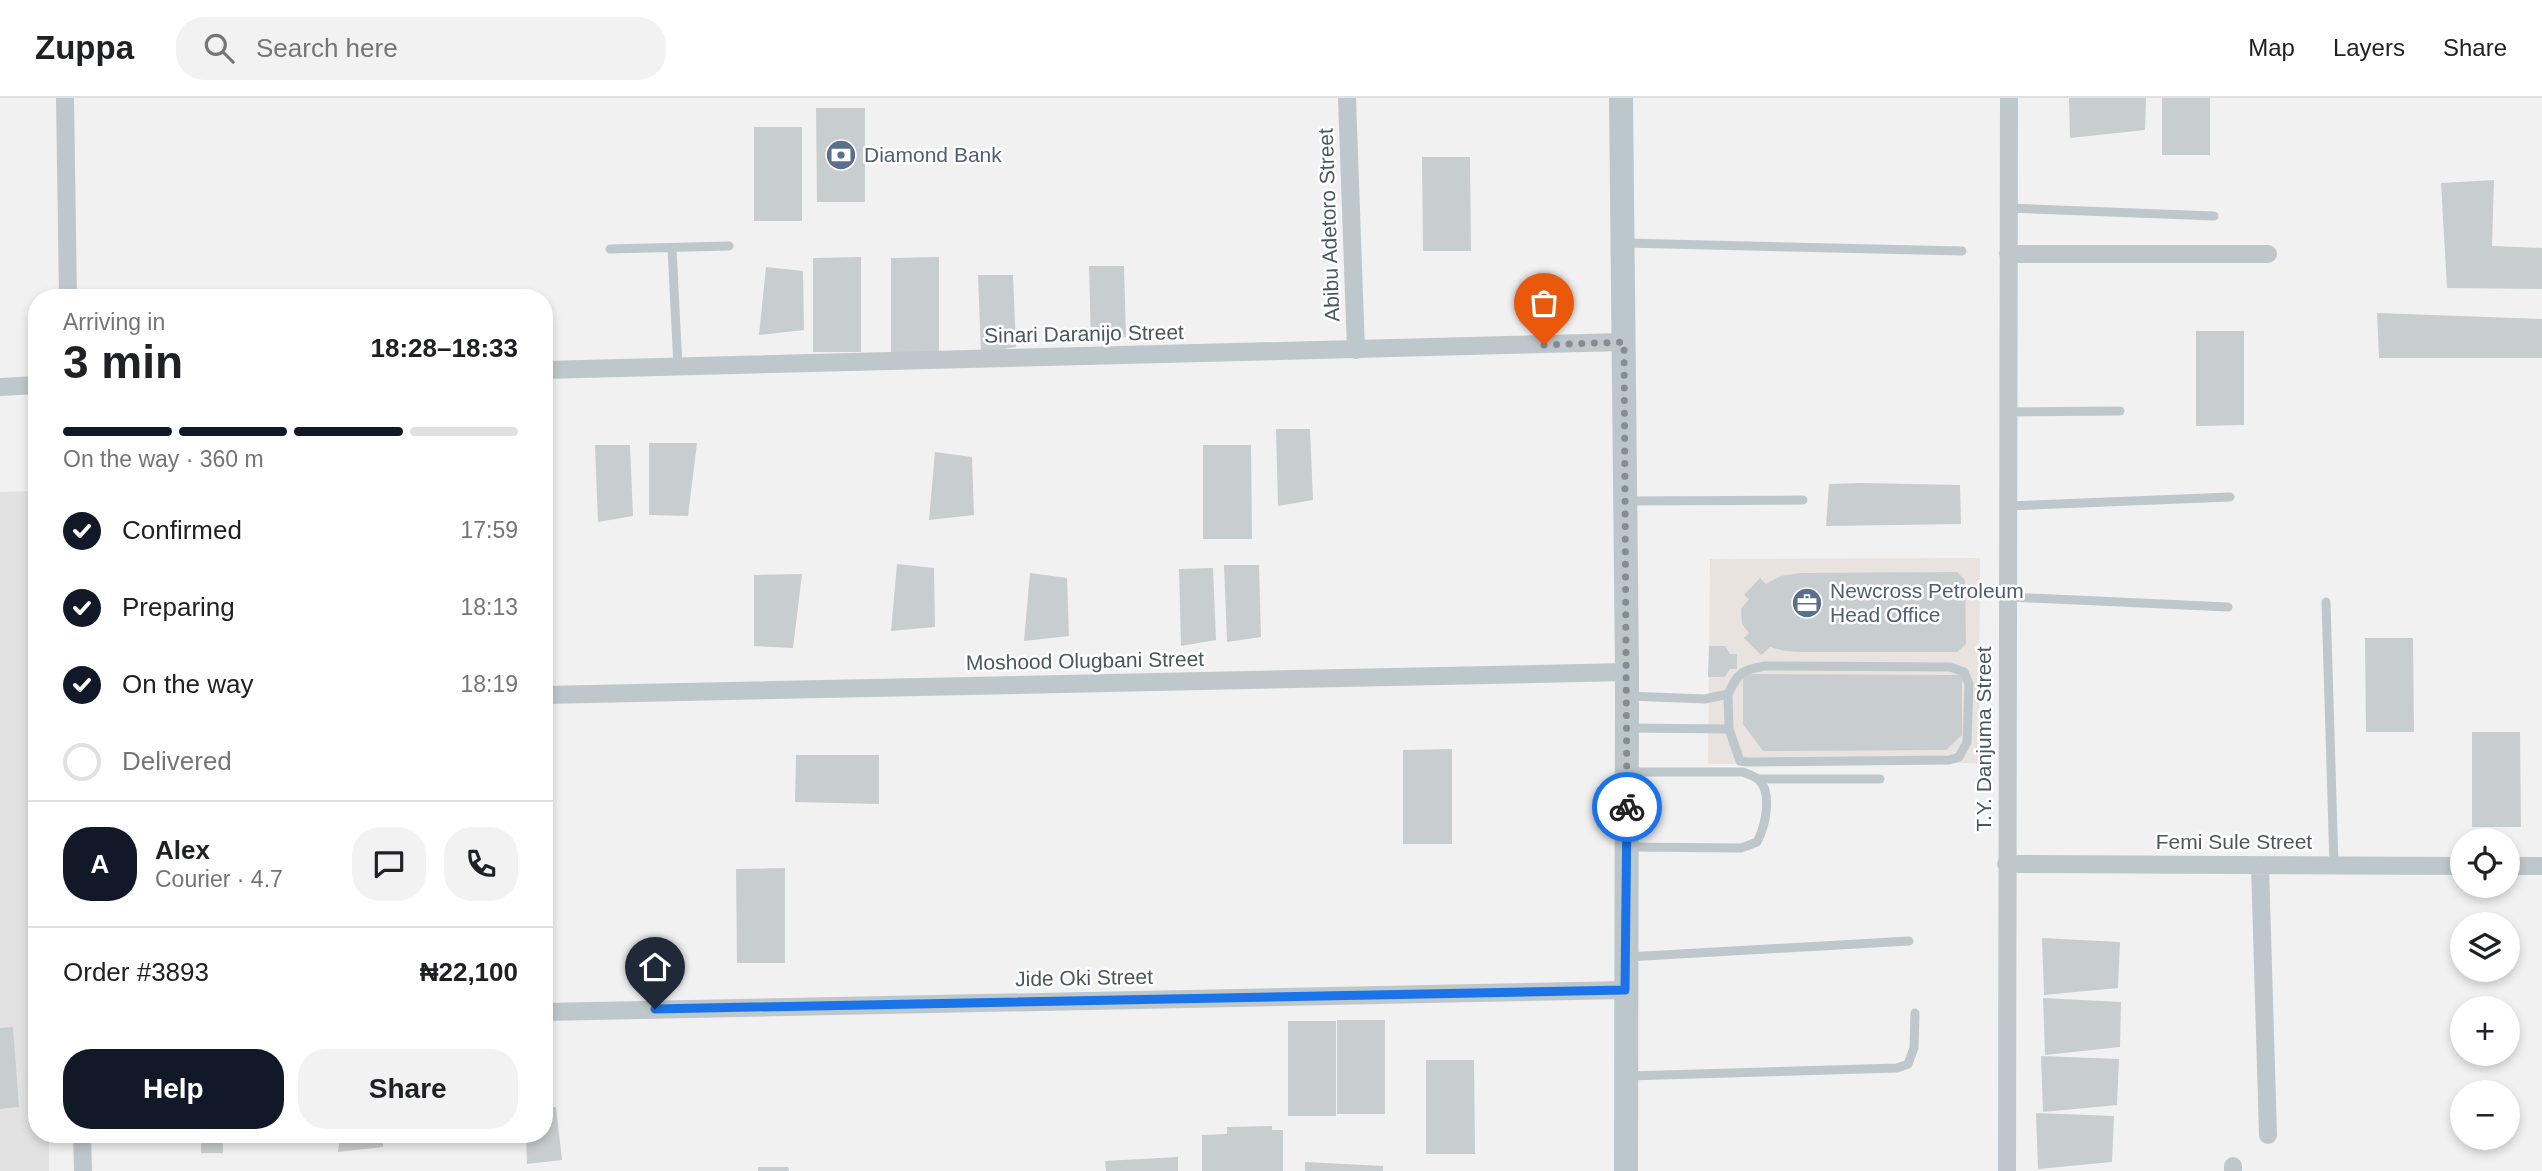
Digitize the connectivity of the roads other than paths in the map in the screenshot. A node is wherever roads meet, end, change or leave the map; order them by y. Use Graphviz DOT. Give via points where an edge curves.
graph roads {
  1 [pos="65,98"];
  2 [pos="1347,98"];
  3 [pos="1621,98"];
  4 [pos="2009,98"];
  5 [pos="2008,208"];
  6 [pos="2214,216"];
  7 [pos="1623,243"];
  8 [pos="729,246"];
  9 [pos="672,248"];
  10 [pos="610,249"];
  11 [pos="1962,251"];
  12 [pos="2008,254"];
  13 [pos="2268,254"];
  14 [pos="68,289"];
  15 [pos="1624,342"];
  16 [pos="1356,350"];
  17 [pos="678,367"];
  18 [pos="553,370"];
  19 [pos="28,385"];
  20 [pos="0,387"];
  21 [pos="2120,411"];
  22 [pos="2008,412"];
  23 [pos="2230,498"];
  24 [pos="1803,500"];
  25 [pos="1626,501"];
  26 [pos="2007,506"];
  27 [pos="2008,597"];
  28 [pos="2326,602"];
  29 [pos="2228,607"];
  30 [pos="1627,684"];
  31 [pos="1728,694"];
  32 [pos="553,695"];
  33 [pos="1626,728"];
  34 [pos="1729,729"];
  35 [pos="1628,772"];
  36 [pos="1758,779"];
  37 [pos="1880,779"];
  38 [pos="1626,847"];
  39 [pos="2006,864"];
  40 [pos="2260,865"];
  41 [pos="2334,865"];
  42 [pos="2450,866"];
  43 [pos="2520,866"];
  44 [pos="2542,866"];
  45 [pos="1909,941"];
  46 [pos="1625,957"];
  47 [pos="1625,990"];
  48 [pos="553,1012"];
  49 [pos="1915,1013"];
  50 [pos="1626,1076"];
  51 [pos="2268,1135"];
  52 [pos="82,1143"];
  53 [pos="83,1171"];
  54 [pos="1626,1171"];
  55 [pos="2007,1171"];
  1 -- 14 [label="street"];
  2 -- 16 [label="street, Abibu Adetoro Street"];
  3 -- 7 [label="street"];
  4 -- 5 [label="street, T.Y. Danjuma Street"];
  5 -- 6 [label="lane"];
  5 -- 12 [label="street, T.Y. Danjuma Street"];
  7 -- 11 [label="lane"];
  7 -- 15 [label="street"];
  8 -- 9 [label="lane"];
  9 -- 10 [label="lane"];
  9 -- 17 [label="lane"];
  12 -- 13 [label="street"];
  12 -- 22 [label="street, T.Y. Danjuma Street"];
  15 -- 16 [label="street, Sinari Daranijo Street"];
  15 -- 25 [label="street"];
  16 -- 17 [label="street, Sinari Daranijo Street"];
  17 -- 18 [label="street, Sinari Daranijo Street"];
  19 -- 20 [label="street"];
  21 -- 22 [label="lane"];
  22 -- 26 [label="street, T.Y. Danjuma Street"];
  23 -- 26 [label="lane"];
  24 -- 25 [label="lane"];
  25 -- 30 [label="street"];
  26 -- 27 [label="street, T.Y. Danjuma Street"];
  27 -- 29 [label="lane"];
  27 -- 39 [label="street, T.Y. Danjuma Street"];
  28 -- 41 [label="lane"];
  30 -- 31 [label="lane" via="1705,699"];
  30 -- 32 [label="street, Moshood Olugbani Street"];
  30 -- 33 [label="street"];
  31 -- 34 [label="lane"];
  31 -- 34 [label="lane" via="1745,669 1765,666 1950,667 1964,672 1969,684 1967,742 1959,757 1949,760 1747,762 1737,757"];
  33 -- 34 [label="lane"];
  33 -- 35 [label="street"];
  35 -- 36 [label="lane" via="1743,772"];
  35 -- 38 [label="street"];
  36 -- 37 [label="lane"];
  36 -- 38 [label="lane" via="1765,790 1764,828 1757,842 1741,848"];
  38 -- 46 [label="street"];
  39 -- 40 [label="street, Femi Sule Street"];
  39 -- 55 [label="street, T.Y. Danjuma Street"];
  40 -- 41 [label="street, Femi Sule Street"];
  40 -- 51 [label="street"];
  41 -- 42 [label="street, Femi Sule Street"];
  43 -- 44 [label="street"];
  45 -- 46 [label="lane"];
  46 -- 47 [label="street"];
  47 -- 48 [label="street, Jide Oki Street"];
  47 -- 50 [label="street"];
  49 -- 50 [label="lane" via="1914,1048 1908,1064 1897,1068"];
  50 -- 54 [label="street"];
  52 -- 53 [label="street"];
}
